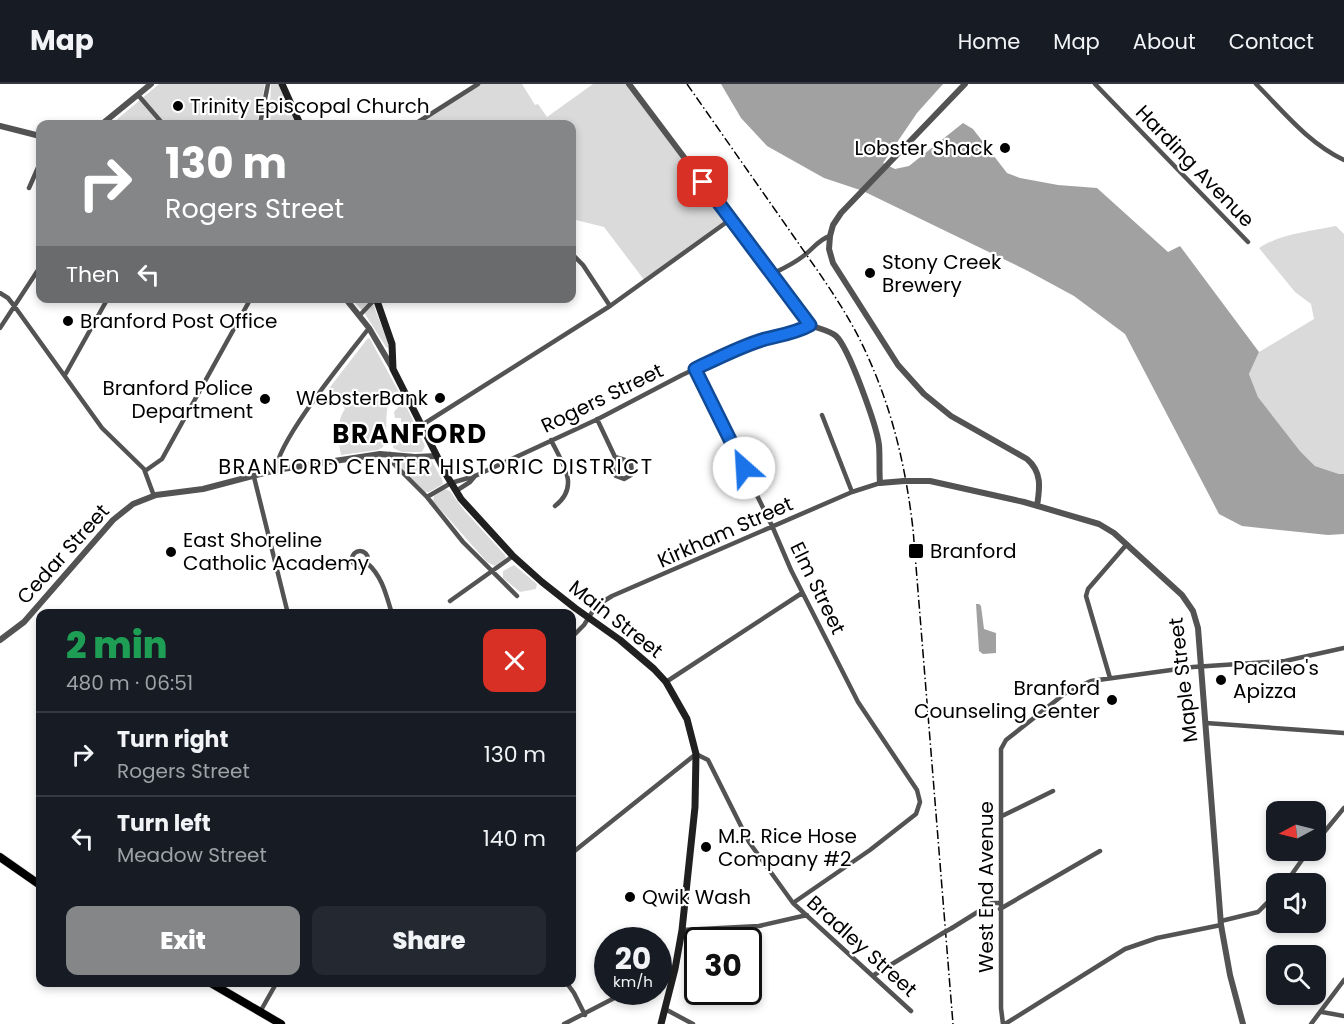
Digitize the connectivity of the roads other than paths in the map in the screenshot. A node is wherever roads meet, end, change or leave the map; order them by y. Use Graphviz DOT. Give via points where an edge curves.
graph roads {
  1 [pos="151,84"];
  2 [pos="268,84"];
  3 [pos="282,84"];
  4 [pos="477,84"];
  5 [pos="629,84"];
  6 [pos="965,84"];
  7 [pos="1095,84"];
  8 [pos="1256,84"];
  9 [pos="138,95"];
  10 [pos="107,120"];
  11 [pos="160,120"];
  12 [pos="261,120"];
  13 [pos="298,120"];
  14 [pos="424,120"];
  15 [pos="0,126"];
  16 [pos="36,135"];
  17 [pos="1344,160"];
  18 [pos="36,172"];
  19 [pos="29,188"];
  20 [pos="731,219"];
  21 [pos="830,236"];
  22 [pos="1248,242"];
  23 [pos="576,258"];
  24 [pos="36,273"];
  25 [pos="772,274"];
  26 [pos="0,293"];
  27 [pos="105,303"];
  28 [pos="248,303"];
  29 [pos="349,303"];
  30 [pos="372,303"];
  31 [pos="377,303"];
  32 [pos="610,306"];
  33 [pos="15,307"];
  34 [pos="360,315"];
  35 [pos="810,325"];
  36 [pos="0,328"];
  37 [pos="369,328"];
  38 [pos="393,369"];
  39 [pos="695,369"];
  40 [pos="65,375"];
  41 [pos="822,415"];
  42 [pos="597,419"];
  43 [pos="422,425"];
  44 [pos="551,440"];
  45 [pos="390,454"];
  46 [pos="437,456"];
  47 [pos="615,457"];
  48 [pos="276,470"];
  49 [pos="146,471"];
  50 [pos="475,476"];
  51 [pos="254,477"];
  52 [pos="451,483"];
  53 [pos="880,483"];
  54 [pos="456,491"];
  55 [pos="852,492"];
  56 [pos="154,496"];
  57 [pos="427,497"];
  58 [pos="555,506"];
  59 [pos="1037,506"];
  60 [pos="773,528"];
  61 [pos="1127,544"];
  62 [pos="513,556"];
  63 [pos="367,563"];
  64 [pos="492,572"];
  65 [pos="802,593"];
  66 [pos="517,596"];
  67 [pos="450,601"];
  68 [pos="287,609"];
  69 [pos="390,609"];
  70 [pos="589,617"];
  71 [pos="576,633"];
  72 [pos="0,640"];
  73 [pos="1344,648"];
  74 [pos="1202,666"];
  75 [pos="1110,678"];
  76 [pos="666,682"];
  77 [pos="1206,723"];
  78 [pos="1344,733"];
  79 [pos="696,754"];
  80 [pos="1053,791"];
  81 [pos="1344,808"];
  82 [pos="1002,816"];
  83 [pos="1326,830"];
  84 [pos="576,850"];
  85 [pos="1100,851"];
  86 [pos="0,857"];
  87 [pos="36,882"];
  88 [pos="793,903"];
  89 [pos="1266,904"];
  90 [pos="1000,906"];
  91 [pos="808,915"];
  92 [pos="1221,923"];
  93 [pos="682,930"];
  94 [pos="672,969"];
  95 [pos="675,969"];
  96 [pos="874,975"];
  97 [pos="1344,980"];
  98 [pos="218,987"];
  99 [pos="274,987"];
  100 [pos="570,987"];
  101 [pos="603,1005"];
  102 [pos="665,1009"];
  103 [pos="911,1011"];
  104 [pos="260,1012"];
  105 [pos="1322,1012"];
  106 [pos="585,1015"];
  107 [pos="1344,1016"];
  108 [pos="281,1024"];
  109 [pos="564,1024"];
  110 [pos="661,1024"];
  111 [pos="693,1024"];
  112 [pos="1004,1024"];
  113 [pos="1243,1024"];
  114 [pos="1311,1024"];
  1 -- 9 [label="street"];
  2 -- 12 [label="street"];
  3 -- 13 [label="main road"];
  4 -- 14 [label="street"];
  5 -- 20 [label="street"];
  6 -- 21 [label="street" via="836,219"];
  7 -- 22 [label="street, Harding Avenue"];
  8 -- 17 [label="street" via="1308,137"];
  9 -- 10 [label="street"];
  9 -- 11 [label="street"];
  15 -- 16 [label="street"];
  18 -- 19 [label="street"];
  20 -- 25 [label="street"];
  20 -- 32 [label="street"];
  21 -- 25 [label="street"];
  21 -- 59 [label="street" via="837,271 898,365 951,416 1033,465 1040,479"];
  23 -- 32 [label="street"];
  24 -- 33 [label="street"];
  25 -- 35 [label="street"];
  26 -- 33 [label="street"];
  27 -- 40 [label="street"];
  28 -- 49 [label="street" via="162,459"];
  29 -- 34 [label="street, Main Street"];
  30 -- 34 [label="street"];
  31 -- 38 [label="main road" via="392,344"];
  32 -- 43 [label="street"];
  33 -- 36 [label="street"];
  33 -- 40 [label="street"];
  34 -- 37 [label="street, Main Street"];
  35 -- 39 [label="street, Rogers Street" via="736,350"];
  35 -- 53 [label="street" via="836,336 852,366 876,430"];
  37 -- 38 [label="street, Main Street"];
  37 -- 48 [label="street" via="279,454"];
  38 -- 43 [label="main road, Main Street"];
  39 -- 42 [label="street, Rogers Street"];
  39 -- 60 [label="street, Elm Street"];
  40 -- 49 [label="street" via="102,428"];
  41 -- 55 [label="street"];
  42 -- 44 [label="street, Rogers Street"];
  42 -- 47 [label="street"];
  43 -- 46 [label="main road, Main Street"];
  44 -- 50 [label="street, Rogers Street"];
  44 -- 58 [label="street" via="569,481 567,494"];
  45 -- 46 [label="street, Cedar Street"];
  45 -- 48 [label="street, Cedar Street"];
  45 -- 57 [label="street" via="393,463"];
  46 -- 52 [label="main road, Main Street"];
  47 -- 47 [label="street" via="631,464 628,478 616,477"];
  48 -- 51 [label="street, Cedar Street"];
  49 -- 56 [label="street"];
  50 -- 52 [label="street, Rogers Street"];
  50 -- 54 [label="street, Rogers Street"];
  51 -- 56 [label="street, Cedar Street"];
  51 -- 68 [label="street"];
  52 -- 54 [label="main road, Main Street"];
  52 -- 57 [label="street, Rogers Street"];
  53 -- 55 [label="street, Kirkham Street"];
  53 -- 59 [label="street, Maple Street, bridge" via="930,481"];
  54 -- 62 [label="main road, Main Street"];
  55 -- 60 [label="street, Kirkham Street"];
  56 -- 72 [label="street, Cedar Street" via="120,514 24,622"];
  57 -- 64 [label="street"];
  59 -- 61 [label="street, Maple Street" via="1099,524"];
  60 -- 65 [label="street, Elm Street"];
  60 -- 70 [label="street, Kirkham Street" via="612,596 596,606"];
  61 -- 74 [label="street, Maple Street" via="1190,604 1197,622"];
  61 -- 75 [label="street" via="1086,596"];
  62 -- 64 [label="street"];
  62 -- 70 [label="main road, Main Street"];
  63 -- 69 [label="street" via="381,580"];
  64 -- 66 [label="street"];
  64 -- 67 [label="street"];
  65 -- 76 [label="street"];
  65 -- 88 [label="street, Elm Street" via="858,702 917,790 920,801 915,814"];
  70 -- 71 [label="street, Kirkham Street"];
  70 -- 76 [label="main road, Main Street" via="634,651"];
  73 -- 74 [label="street" via="1285,661"];
  74 -- 75 [label="street"];
  74 -- 77 [label="street, Maple Street"];
  75 -- 82 [label="street, West End Avenue" via="1081,684 1011,735 1001,749"];
  76 -- 79 [label="main road, Main Street" via="687,719"];
  77 -- 78 [label="street"];
  77 -- 92 [label="street, Maple Street"];
  79 -- 84 [label="street"];
  79 -- 88 [label="street, Bradley Street" via="708,760 749,842"];
  79 -- 93 [label="main road, Main Street" via="695,807"];
  80 -- 82 [label="street"];
  81 -- 83 [label="street"];
  82 -- 90 [label="street, West End Avenue"];
  85 -- 90 [label="street"];
  86 -- 87 [label="main road"];
  88 -- 91 [label="street, Bradley Street"];
  89 -- 92 [label="street" via="1258,912"];
  90 -- 96 [label="street, bridge" via="992,903"];
  90 -- 112 [label="street, West End Avenue"];
  91 -- 93 [label="street" via="759,926"];
  91 -- 96 [label="street, Bradley Street"];
  92 -- 112 [label="street" via="1137,944"];
  92 -- 113 [label="street, Maple Street"];
  93 -- 95 [label="main road, Main Street"];
  94 -- 95 [label="street"];
  95 -- 102 [label="main road, Main Street"];
  96 -- 103 [label="street, Bradley Street"];
  97 -- 105 [label="street"];
  98 -- 104 [label="main road"];
  99 -- 104 [label="street"];
  100 -- 106 [label="street"];
  101 -- 106 [label="street"];
  102 -- 110 [label="main road, Main Street"];
  102 -- 111 [label="street"];
  104 -- 108 [label="main road"];
  105 -- 107 [label="street"];
  105 -- 114 [label="street"];
  106 -- 109 [label="street"];
}
